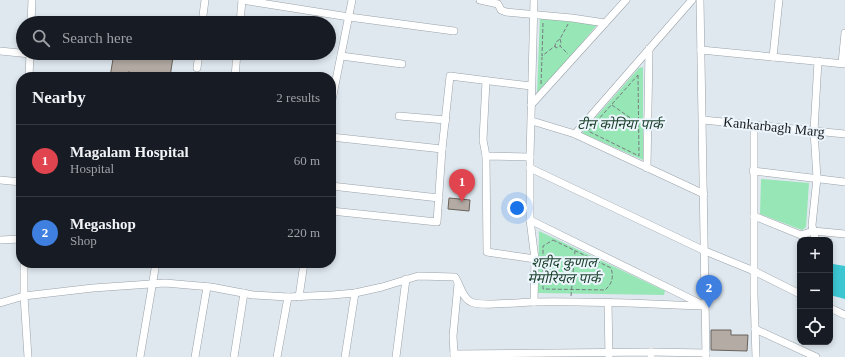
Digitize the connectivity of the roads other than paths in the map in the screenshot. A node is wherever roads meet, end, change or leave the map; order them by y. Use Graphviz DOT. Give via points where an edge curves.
graph roads {
  1 [pos="32,0"];
  2 [pos="205,0"];
  3 [pos="242,0"];
  4 [pos="352,0"];
  5 [pos="480,0"];
  6 [pos="534,0"];
  7 [pos="626,0"];
  8 [pos="692,0"];
  9 [pos="700,0"];
  10 [pos="779,0"];
  11 [pos="533,14"];
  12 [pos="31,16"];
  13 [pos="203,16"];
  14 [pos="241,16"];
  15 [pos="349,17"];
  16 [pos="605,23"];
  17 [pos="454,31"];
  18 [pos="845,33"];
  19 [pos="649,49"];
  20 [pos="701,50"];
  21 [pos="0,51"];
  22 [pos="16,52"];
  23 [pos="341,56"];
  24 [pos="773,57"];
  25 [pos="30,60"];
  26 [pos="198,60"];
  27 [pos="236,60"];
  28 [pos="818,61"];
  29 [pos="402,64"];
  30 [pos="844,64"];
  31 [pos="197,68"];
  32 [pos="30,72"];
  33 [pos="235,72"];
  34 [pos="336,80"];
  35 [pos="486,82"];
  36 [pos="531,86"];
  37 [pos="532,105"];
  38 [pos="399,116"];
  39 [pos="446,120"];
  40 [pos="703,120"];
  41 [pos="532,121"];
  42 [pos="754,125"];
  43 [pos="814,131"];
  44 [pos="575,134"];
  45 [pos="845,134"];
  46 [pos="336,138"];
  47 [pos="442,149"];
  48 [pos="486,156"];
  49 [pos="530,157"];
  50 [pos="530,168"];
  51 [pos="647,168"];
  52 [pos="754,171"];
  53 [pos="817,178"];
  54 [pos="0,180"];
  55 [pos="16,182"];
  56 [pos="845,182"];
  57 [pos="336,187"];
  58 [pos="704,194"];
  59 [pos="439,198"];
  60 [pos="336,211"];
  61 [pos="754,216"];
  62 [pos="530,220"];
  63 [pos="813,231"];
  64 [pos="845,234"];
  65 [pos="815,237"];
  66 [pos="16,239"];
  67 [pos="0,240"];
  68 [pos="705,251"];
  69 [pos="535,259"];
  70 [pos="24,268"];
  71 [pos="155,268"];
  72 [pos="303,268"];
  73 [pos="754,271"];
  74 [pos="406,279"];
  75 [pos="458,282"];
  76 [pos="152,284"];
  77 [pos="207,287"];
  78 [pos="797,292"];
  79 [pos="244,293"];
  80 [pos="355,293"];
  81 [pos="24,296"];
  82 [pos="288,297"];
  83 [pos="299,297"];
  84 [pos="534,302"];
  85 [pos="608,302"];
  86 [pos="0,303"];
  87 [pos="705,306"];
  88 [pos="832,309"];
  89 [pos="845,315"];
  90 [pos="755,329"];
  91 [pos="609,354"];
  92 [pos="651,354"];
  93 [pos="454,355"];
  94 [pos="706,355"];
  95 [pos="28,357"];
  96 [pos="140,357"];
  97 [pos="195,357"];
  98 [pos="234,357"];
  99 [pos="277,357"];
  100 [pos="345,357"];
  101 [pos="396,357"];
  102 [pos="756,357"];
  103 [pos="816,357"];
  1 -- 12 [label="street"];
  2 -- 13 [label="street"];
  3 -- 14 [label="street"];
  3 -- 15 [label="street"];
  4 -- 15 [label="street"];
  5 -- 11 [label="street" via="498,4 503,11"];
  6 -- 11 [label="street"];
  7 -- 16 [label="street"];
  8 -- 19 [label="street"];
  9 -- 20 [label="street"];
  10 -- 24 [label="street"];
  11 -- 16 [label="street"];
  11 -- 36 [label="street"];
  15 -- 17 [label="street"];
  15 -- 23 [label="street"];
  16 -- 37 [label="street"];
  18 -- 30 [label="street"];
  19 -- 44 [label="street"];
  19 -- 51 [label="street"];
  20 -- 24 [label="street"];
  20 -- 40 [label="street"];
  21 -- 22 [label="street"];
  23 -- 29 [label="street"];
  23 -- 34 [label="street"];
  24 -- 28 [label="street"];
  25 -- 32 [label="street"];
  26 -- 31 [label="street"];
  27 -- 33 [label="street"];
  28 -- 30 [label="street"];
  28 -- 43 [label="street"];
  35 -- 36 [label="street"];
  35 -- 39 [label="street" via="450,76"];
  35 -- 48 [label="street" via="483,140"];
  36 -- 37 [label="street"];
  37 -- 41 [label="street"];
  38 -- 39 [label="street"];
  39 -- 47 [label="street"];
  40 -- 42 [label="street, Kankarbagh Marg"];
  40 -- 58 [label="street"];
  41 -- 44 [label="street"];
  41 -- 49 [label="street"];
  42 -- 43 [label="street, Kankarbagh Marg"];
  42 -- 52 [label="street"];
  43 -- 45 [label="street, Kankarbagh Marg"];
  43 -- 53 [label="street"];
  44 -- 51 [label="street"];
  46 -- 47 [label="street"];
  47 -- 59 [label="street"];
  48 -- 49 [label="street"];
  48 -- 69 [label="street" via="487,252"];
  49 -- 50 [label="street"];
  50 -- 62 [label="street"];
  50 -- 68 [label="street"];
  51 -- 58 [label="street"];
  52 -- 53 [label="street"];
  52 -- 61 [label="street"];
  53 -- 56 [label="street"];
  53 -- 63 [label="street"];
  54 -- 55 [label="street"];
  57 -- 59 [label="street"];
  58 -- 68 [label="street"];
  59 -- 60 [label="street" via="437,222"];
  61 -- 63 [label="street" via="800,235"];
  61 -- 73 [label="street"];
  62 -- 69 [label="street"];
  62 -- 87 [label="street"];
  63 -- 64 [label="street"];
  63 -- 65 [label="street"];
  66 -- 67 [label="street"];
  68 -- 73 [label="street"];
  68 -- 87 [label="street"];
  69 -- 84 [label="street"];
  70 -- 81 [label="street"];
  71 -- 76 [label="street"];
  72 -- 83 [label="street"];
  73 -- 78 [label="street"];
  73 -- 90 [label="street"];
  74 -- 75 [label="street" via="418,276 455,277"];
  74 -- 80 [label="street"];
  74 -- 101 [label="street"];
  75 -- 84 [label="street" via="465,298 476,304"];
  75 -- 93 [label="street" via="453,336"];
  76 -- 77 [label="street"];
  76 -- 81 [label="street"];
  76 -- 96 [label="street"];
  77 -- 79 [label="street"];
  77 -- 97 [label="street"];
  79 -- 82 [label="street"];
  79 -- 98 [label="street"];
  80 -- 83 [label="street"];
  80 -- 100 [label="street"];
  81 -- 86 [label="street"];
  81 -- 95 [label="street"];
  82 -- 83 [label="street"];
  82 -- 99 [label="street"];
  84 -- 85 [label="street"];
  85 -- 87 [label="street"];
  85 -- 91 [label="street"];
  87 -- 94 [label="street"];
  88 -- 89 [label="street"];
  90 -- 102 [label="street"];
  90 -- 103 [label="street"];
  91 -- 92 [label="street"];
  91 -- 93 [label="street"];
  92 -- 94 [label="street"];
}
